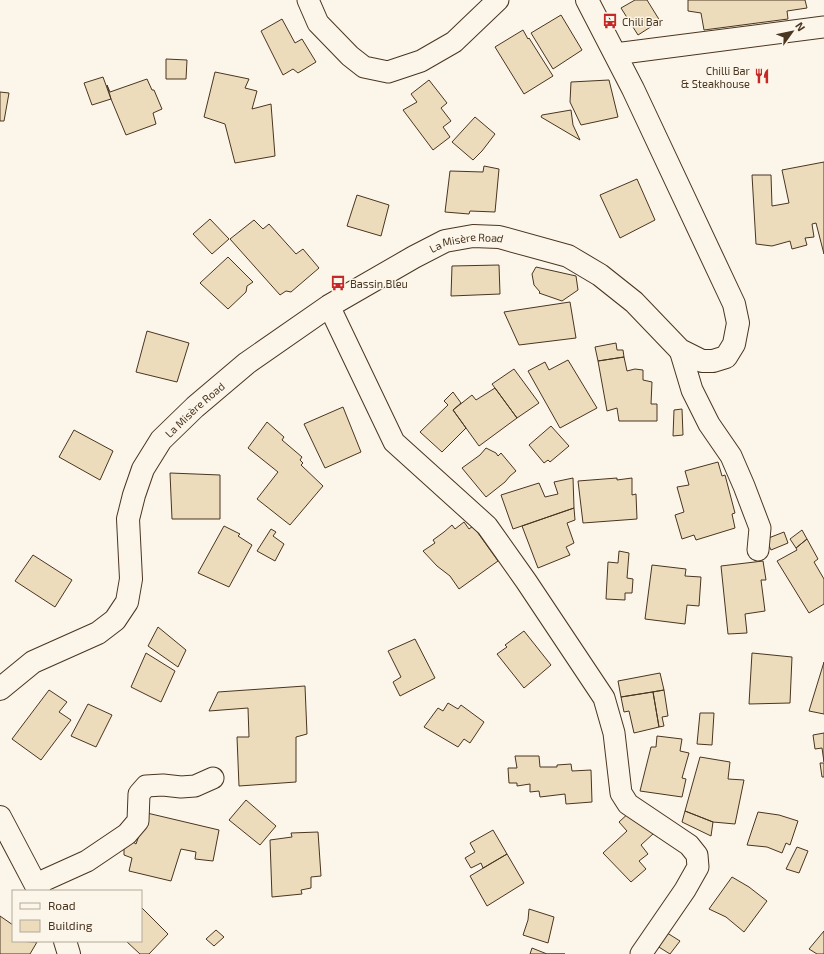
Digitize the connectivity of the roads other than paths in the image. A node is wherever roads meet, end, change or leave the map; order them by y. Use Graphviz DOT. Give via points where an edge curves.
graph roads {
  1 [pos="308,0"];
  2 [pos="498,0"];
  3 [pos="587,0"];
  4 [pos="824,27"];
  5 [pos="615,54"];
  6 [pos="329,306"];
  7 [pos="680,350"];
  8 [pos="758,550"];
  9 [pos="0,689"];
  10 [pos="213,778"];
  11 [pos="0,816"];
  12 [pos="37,887"];
  13 [pos="65,942"];
  14 [pos="69,954"];
  15 [pos="641,954"];
  1 -- 2 [label="street" via="318,24 350,56 364,67 388,72 421,60 454,42"];
  3 -- 5 [label="main road, La Misère Road"];
  4 -- 5 [label="street"];
  5 -- 7 [label="main road, La Misère Road" via="734,304 738,323 736,337 726,357 702,361"];
  6 -- 7 [label="main road, La Misère Road" via="445,241 473,236 499,236 568,256 600,275 634,302"];
  6 -- 9 [label="main road, La Misère Road" via="247,363 161,440 143,469 132,501 128,519 131,579 127,602 115,620 98,633 33,662"];
  6 -- 15 [label="street" via="394,442 487,526 604,698 614,733 621,794 628,804 689,845 697,855 698,867 685,890"];
  7 -- 8 [label="street" via="692,390 709,424 731,456 744,486 760,528"];
  10 -- 12 [label="street" via="195,786 146,786 139,794 138,821 127,834 87,861"];
  11 -- 12 [label="main road"];
  13 -- 14 [label="main road"];
}
